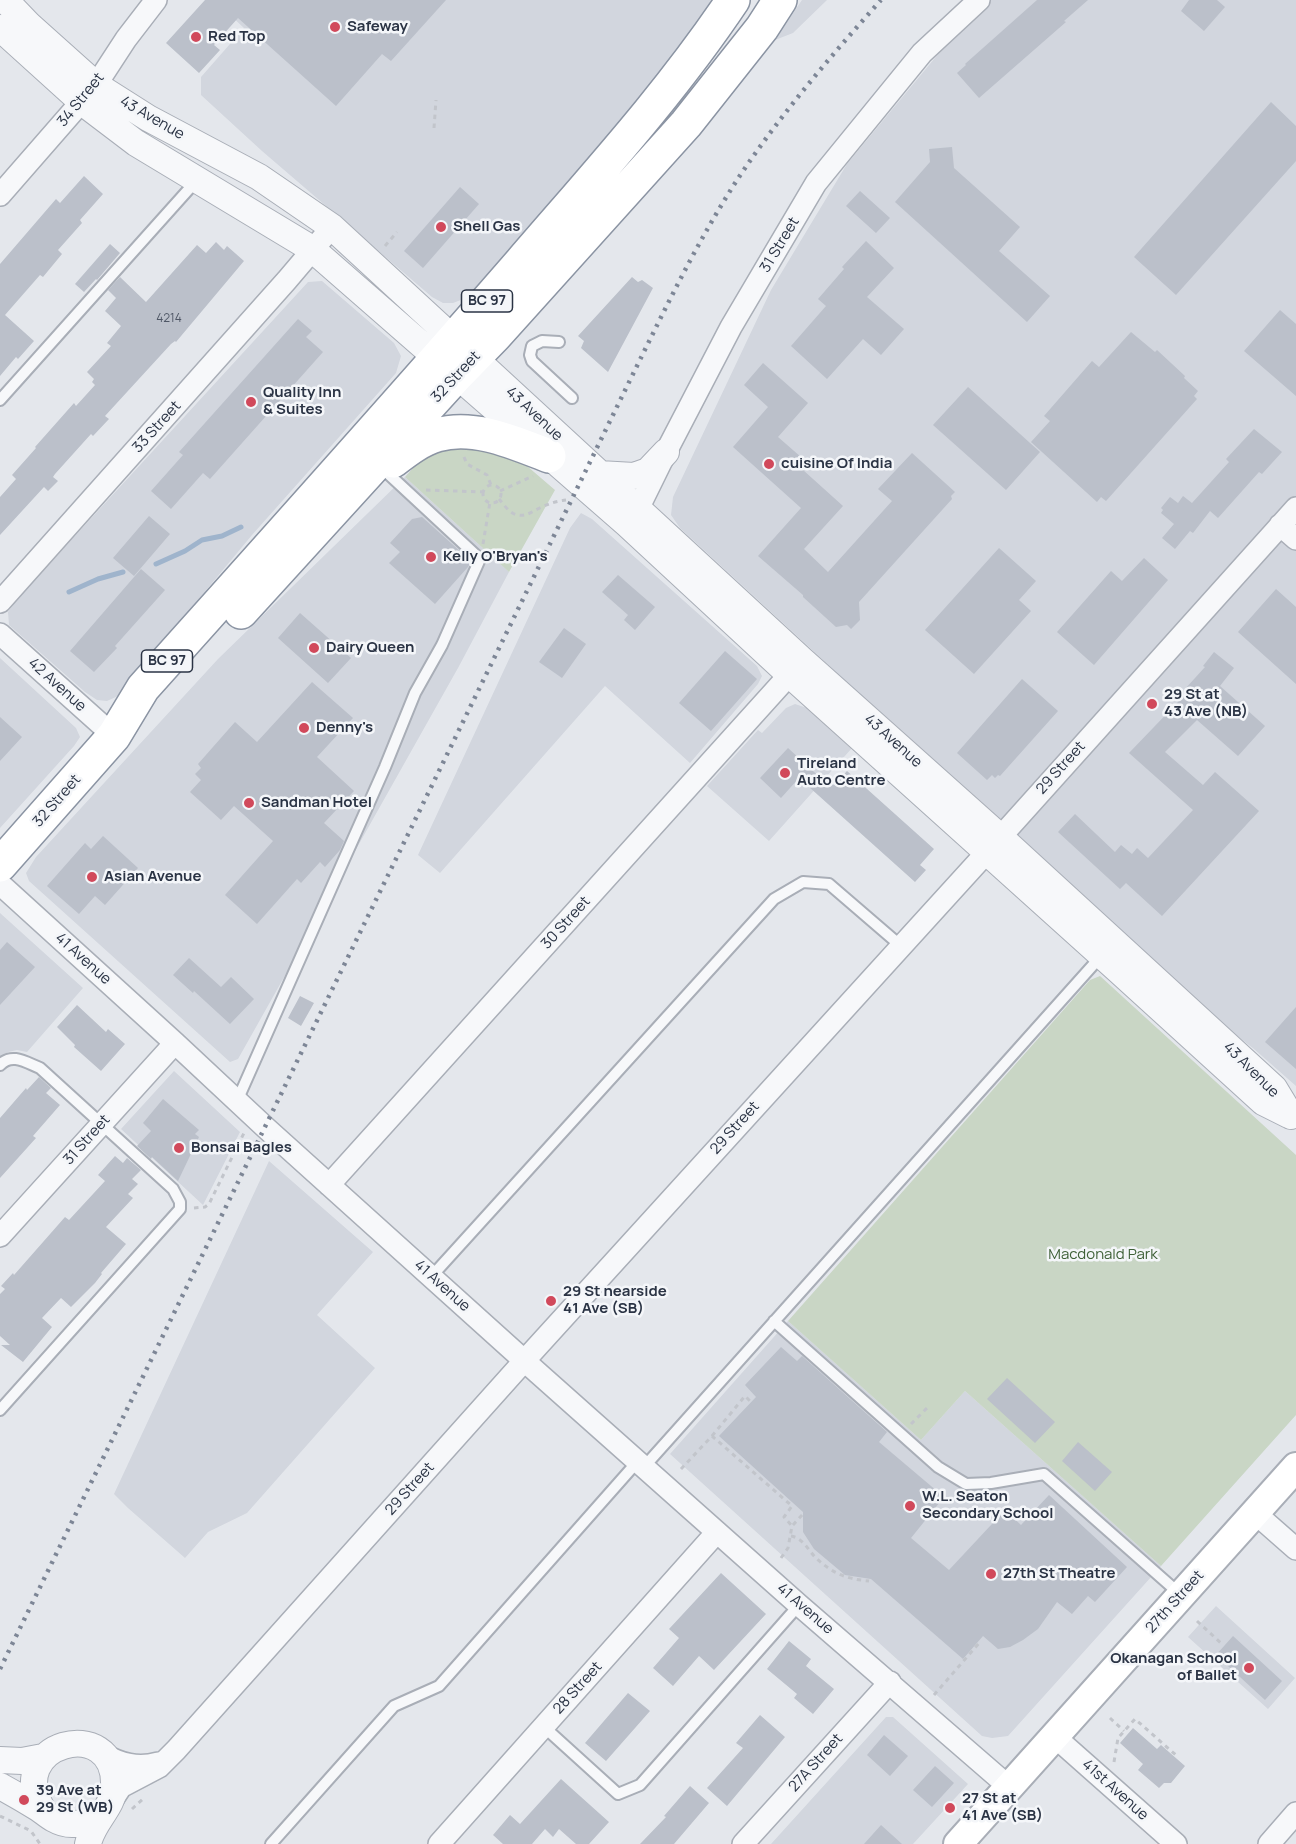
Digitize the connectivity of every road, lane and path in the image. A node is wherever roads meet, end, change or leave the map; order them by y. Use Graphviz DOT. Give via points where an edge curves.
graph roads {
  1 [pos="5,0"];
  2 [pos="156,0"];
  3 [pos="733,0"];
  4 [pos="780,0"];
  5 [pos="979,0"];
  6 [pos="0,28"];
  7 [pos="89,94"];
  8 [pos="436,100"];
  9 [pos="434,128"];
  10 [pos="197,180"];
  11 [pos="0,195"];
  12 [pos="332,227"];
  13 [pos="398,232"];
  14 [pos="390,241"];
  15 [pos="312,249"];
  16 [pos="559,342"];
  17 [pos="455,357"];
  18 [pos="572,398"];
  19 [pos="0,400"];
  20 [pos="464,451"];
  21 [pos="666,452"];
  22 [pos="544,465"];
  23 [pos="599,474"];
  24 [pos="369,476"];
  25 [pos="492,485"];
  26 [pos="406,490"];
  27 [pos="501,490"];
  28 [pos="484,492"];
  29 [pos="499,499"];
  30 [pos="572,499"];
  31 [pos="490,502"];
  32 [pos="1296,508"];
  33 [pos="633,517"];
  34 [pos="1288,532"];
  35 [pos="480,559"];
  36 [pos="0,602"];
  37 [pos="0,634"];
  38 [pos="796,667"];
  39 [pos="114,736"];
  40 [pos="993,844"];
  41 [pos="0,865"];
  42 [pos="0,884"];
  43 [pos="901,946"];
  44 [pos="1102,955"];
  45 [pos="175,1043"];
  46 [pos="0,1065"];
  47 [pos="237,1101"];
  48 [pos="1294,1118"];
  49 [pos="102,1124"];
  50 [pos="244,1133"];
  51 [pos="329,1185"];
  52 [pos="180,1209"];
  53 [pos="0,1236"];
  54 [pos="431,1276"];
  55 [pos="774,1321"];
  56 [pos="525,1360"];
  57 [pos="751,1402"];
  58 [pos="929,1406"];
  59 [pos="0,1410"];
  60 [pos="902,1434"];
  61 [pos="712,1436"];
  62 [pos="641,1464"];
  63 [pos="1296,1467"];
  64 [pos="681,1469"];
  65 [pos="1255,1513"];
  66 [pos="803,1514"];
  67 [pos="792,1526"];
  68 [pos="717,1532"];
  69 [pos="791,1536"];
  70 [pos="1296,1549"];
  71 [pos="780,1557"];
  72 [pos="869,1581"];
  73 [pos="1181,1596"];
  74 [pos="799,1605"];
  75 [pos="1197,1621"];
  76 [pos="980,1642"];
  77 [pos="1222,1644"];
  78 [pos="890,1682"];
  79 [pos="934,1695"];
  80 [pos="1110,1718"];
  81 [pos="543,1726"];
  82 [pos="1124,1731"];
  83 [pos="1054,1736"];
  84 [pos="176,1750"];
  85 [pos="102,1753"];
  86 [pos="1177,1756"];
  87 [pos="43,1757"];
  88 [pos="0,1760"];
  89 [pos="1114,1762"];
  90 [pos="0,1786"];
  91 [pos="1008,1786"];
  92 [pos="107,1807"];
  93 [pos="1296,1814"];
  94 [pos="0,1816"];
  95 [pos="49,1816"];
  96 [pos="40,1844"];
  97 [pos="68,1844"];
  98 [pos="88,1844"];
  99 [pos="271,1844"];
  100 [pos="439,1844"];
  101 [pos="743,1844"];
  102 [pos="958,1844"];
  103 [pos="1176,1844"];
  104 [pos="1269,1844"];
  1 -- 7 [label="street, 43 Avenue"];
  2 -- 7 [label="street, 34 Street"];
  3 -- 17 [label="highway, 32 Street / BC 97" via="705,41"];
  4 -- 17 [label="highway, 32 Street / BC 97" via="686,124 495,336"];
  5 -- 21 [label="street, 31 Street" via="922,53 816,183 731,327"];
  6 -- 7 [label="street, 43 Avenue"];
  7 -- 10 [label="street, 43 Avenue" via="136,143"];
  7 -- 11 [label="street, 34 Street"];
  7 -- 12 [label="street, 43 Avenue" via="148,118 259,177"];
  8 -- 9 [label="path"];
  10 -- 15 [label="street, 43 Avenue"];
  10 -- 19 [label="lane"];
  12 -- 15 [label="street, 33 Street"];
  12 -- 17 [label="street, 43 Avenue"];
  13 -- 14 [label="path"];
  15 -- 17 [label="street, 43 Avenue"];
  15 -- 36 [label="street, 33 Street"];
  16 -- 18 [label="lane" via="542,341 532,346 530,355"];
  17 -- 22 [label="street, 43 Avenue"];
  17 -- 23 [label="street, 43 Avenue"];
  17 -- 24 [label="highway, 32 Street / BC 97"];
  17 -- 39 [label="highway, 32 Street / BC 97" via="143,687"];
  20 -- 25 [label="path" via="467,464 487,475"];
  21 -- 23 [label="street" via="648,471 634,476"];
  21 -- 33 [label="street, 31 Street"];
  22 -- 24 [label="highway" via="515,442 457,432 418,443"];
  22 -- 27 [label="path"];
  22 -- 33 [label="street, 43 Avenue"];
  23 -- 33 [label="street, 43 Avenue"];
  24 -- 26 [label="lane"];
  24 -- 39 [label="highway, 32 Street / BC 97" via="159,702"];
  25 -- 27 [label="path"];
  25 -- 28 [label="path"];
  26 -- 28 [label="path"];
  26 -- 35 [label="lane"];
  27 -- 29 [label="path"];
  28 -- 31 [label="path"];
  29 -- 30 [label="path" via="518,515"];
  29 -- 31 [label="path"];
  31 -- 35 [label="path"];
  32 -- 34 [label="street, 29 Street"];
  33 -- 38 [label="street, 43 Avenue"];
  34 -- 40 [label="street, 29 Street"];
  35 -- 47 [label="lane" via="442,645 415,693"];
  37 -- 39 [label="street, 42 Avenue"];
  38 -- 40 [label="street, 43 Avenue"];
  38 -- 51 [label="street, 30 Street"];
  39 -- 41 [label="highway, 32 Street / BC 97"];
  40 -- 43 [label="street, 29 Street"];
  40 -- 44 [label="street, 43 Avenue"];
  40 -- 48 [label="street, 43 Avenue" via="1274,1088"];
  42 -- 45 [label="street, 41 Avenue"];
  43 -- 54 [label="lane" via="829,884 802,882 774,899"];
  43 -- 56 [label="street, 29 Street"];
  44 -- 48 [label="street, 43 Avenue" via="1263,1102"];
  44 -- 55 [label="lane"];
  45 -- 47 [label="street, 41 Avenue"];
  45 -- 49 [label="street, 31 Street"];
  46 -- 49 [label="lane" via="16,1058 40,1068"];
  47 -- 51 [label="street, 41 Avenue"];
  49 -- 52 [label="lane" via="173,1189"];
  49 -- 53 [label="street, 31 Street"];
  50 -- 52 [label="path" via="209,1204"];
  51 -- 54 [label="street, 41 Avenue"];
  52 -- 59 [label="lane"];
  54 -- 56 [label="street, 41 Avenue"];
  55 -- 60 [label="lane"];
  55 -- 62 [label="lane"];
  56 -- 62 [label="street, 41 Avenue"];
  56 -- 84 [label="street, 29 Street"];
  57 -- 61 [label="path" via="745,1396"];
  58 -- 60 [label="path"];
  60 -- 73 [label="lane" via="938,1467 966,1484 1044,1474"];
  61 -- 64 [label="path"];
  61 -- 67 [label="path" via="792,1506 784,1517"];
  62 -- 68 [label="street, 41 Avenue"];
  62 -- 99 [label="lane" via="439,1686 394,1706"];
  63 -- 65 [label="main road, 27th Street"];
  65 -- 70 [label="street"];
  65 -- 73 [label="main road, 27th Street"];
  66 -- 67 [label="path"];
  67 -- 69 [label="path"];
  68 -- 74 [label="street, 41 Avenue"];
  68 -- 81 [label="street, 28 Street"];
  69 -- 71 [label="path"];
  69 -- 72 [label="path" via="840,1575"];
  73 -- 83 [label="main road, 27th Street"];
  74 -- 78 [label="street, 41 Avenue"];
  74 -- 81 [label="lane" via="640,1785 618,1794"];
  75 -- 77 [label="path"];
  76 -- 79 [label="path"];
  78 -- 91 [label="street"];
  78 -- 101 [label="street, 27A Street"];
  80 -- 82 [label="path"];
  81 -- 100 [label="street, 28 Street"];
  82 -- 86 [label="path" via="1136,1719"];
  82 -- 89 [label="path" via="1118,1738"];
  83 -- 91 [label="main road, 27th Street"];
  83 -- 103 [label="street, 41st Avenue"];
  84 -- 85 [label="street, 29 Street" via="149,1766 128,1765"];
  84 -- 92 [label="street, 29 Street" via="159,1767 122,1787"];
  85 -- 87 [label="street" via="71,1743 53,1748"];
  85 -- 92 [label="street" via="114,1776"];
  87 -- 88 [label="street"];
  87 -- 95 [label="street" via="36,1767 33,1790"];
  90 -- 95 [label="street"];
  91 -- 102 [label="main road, 27th Street"];
  92 -- 95 [label="street" via="93,1820 80,1824 67,1824"];
  92 -- 98 [label="street"];
  93 -- 104 [label="street"];
  94 -- 96 [label="path" via="31,1832"];
  95 -- 97 [label="street"];
}
